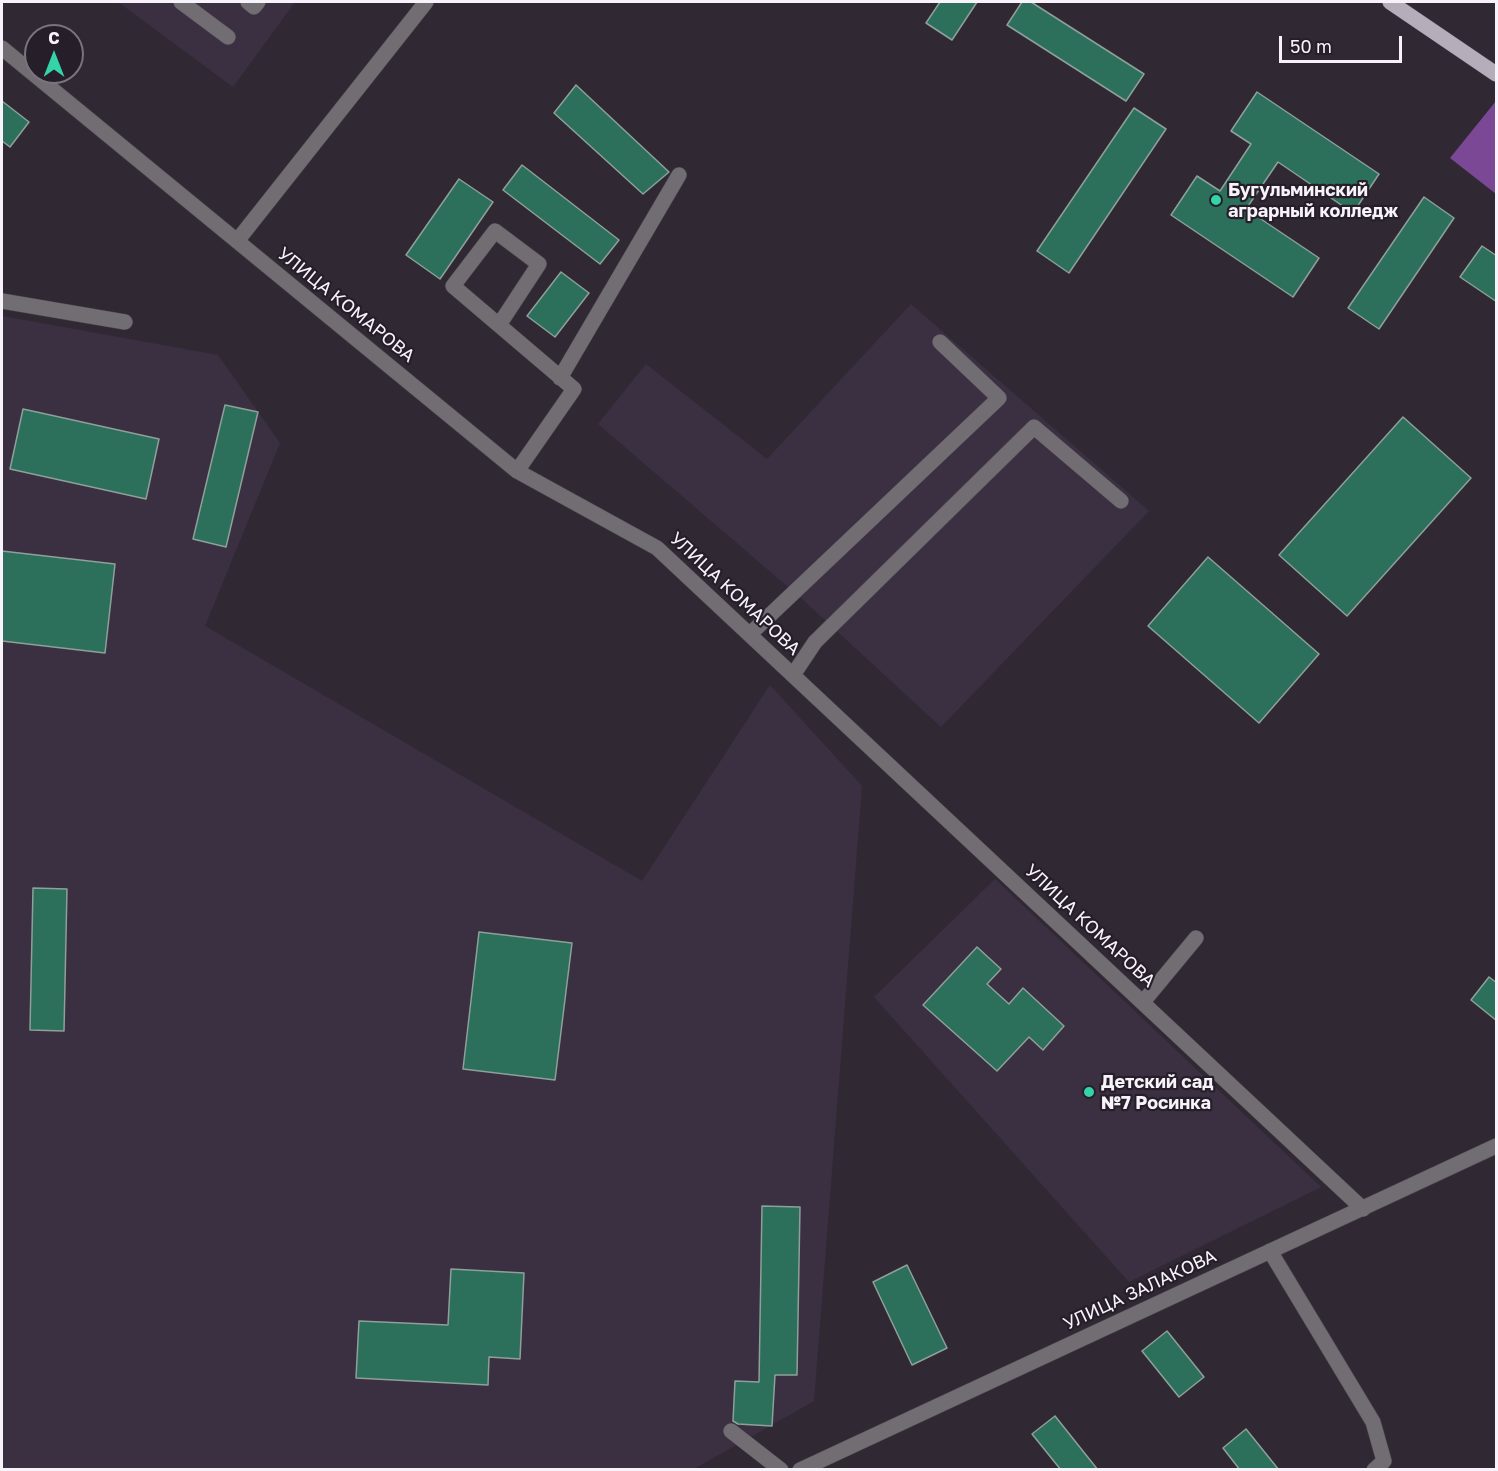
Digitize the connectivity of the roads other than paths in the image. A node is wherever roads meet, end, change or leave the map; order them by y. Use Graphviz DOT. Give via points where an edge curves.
graph roads {
  1 [pos="181,2"];
  2 [pos="248,2"];
  3 [pos="258,2"];
  4 [pos="426,2"];
  5 [pos="1390,2"];
  6 [pos="228,38"];
  7 [pos="2,48"];
  8 [pos="1497,74"];
  9 [pos="679,175"];
  10 [pos="237,241"];
  11 [pos="2,301"];
  12 [pos="125,322"];
  13 [pos="499,325"];
  14 [pos="940,342"];
  15 [pos="560,378"];
  16 [pos="518,471"];
  17 [pos="1120,501"];
  18 [pos="750,634"];
  19 [pos="793,675"];
  20 [pos="1196,938"];
  21 [pos="1143,1002"];
  22 [pos="1497,1146"];
  23 [pos="1363,1209"];
  24 [pos="1270,1251"];
  25 [pos="731,1431"];
  26 [pos="782,1470"];
  27 [pos="800,1470"];
  28 [pos="1374,1470"];
  1 -- 6 [label="street"];
  2 -- 3 [label="street" via="254,7"];
  4 -- 10 [label="street"];
  5 -- 8 [label="main road"];
  7 -- 10 [label="street, УЛИЦА КОМАРОВА"];
  9 -- 15 [label="street"];
  10 -- 16 [label="street, УЛИЦА КОМАРОВА"];
  11 -- 12 [label="street"];
  13 -- 13 [label="street" via="453,286 495,231 539,264"];
  13 -- 15 [label="street"];
  14 -- 18 [label="street" via="999,398"];
  15 -- 16 [label="street" via="573,389"];
  16 -- 18 [label="street, УЛИЦА КОМАРОВА" via="657,548"];
  17 -- 19 [label="street" via="1034,427 815,642"];
  18 -- 19 [label="street, УЛИЦА КОМАРОВА"];
  19 -- 21 [label="street, УЛИЦА КОМАРОВА"];
  20 -- 21 [label="street"];
  21 -- 23 [label="street, УЛИЦА КОМАРОВА"];
  22 -- 23 [label="street, УЛИЦА ЗАЛАКОВА"];
  23 -- 24 [label="street, УЛИЦА ЗАЛАКОВА"];
  24 -- 27 [label="street, УЛИЦА ЗАЛАКОВА"];
  24 -- 28 [label="street" via="1373,1422 1384,1461"];
  25 -- 26 [label="street"];
}
